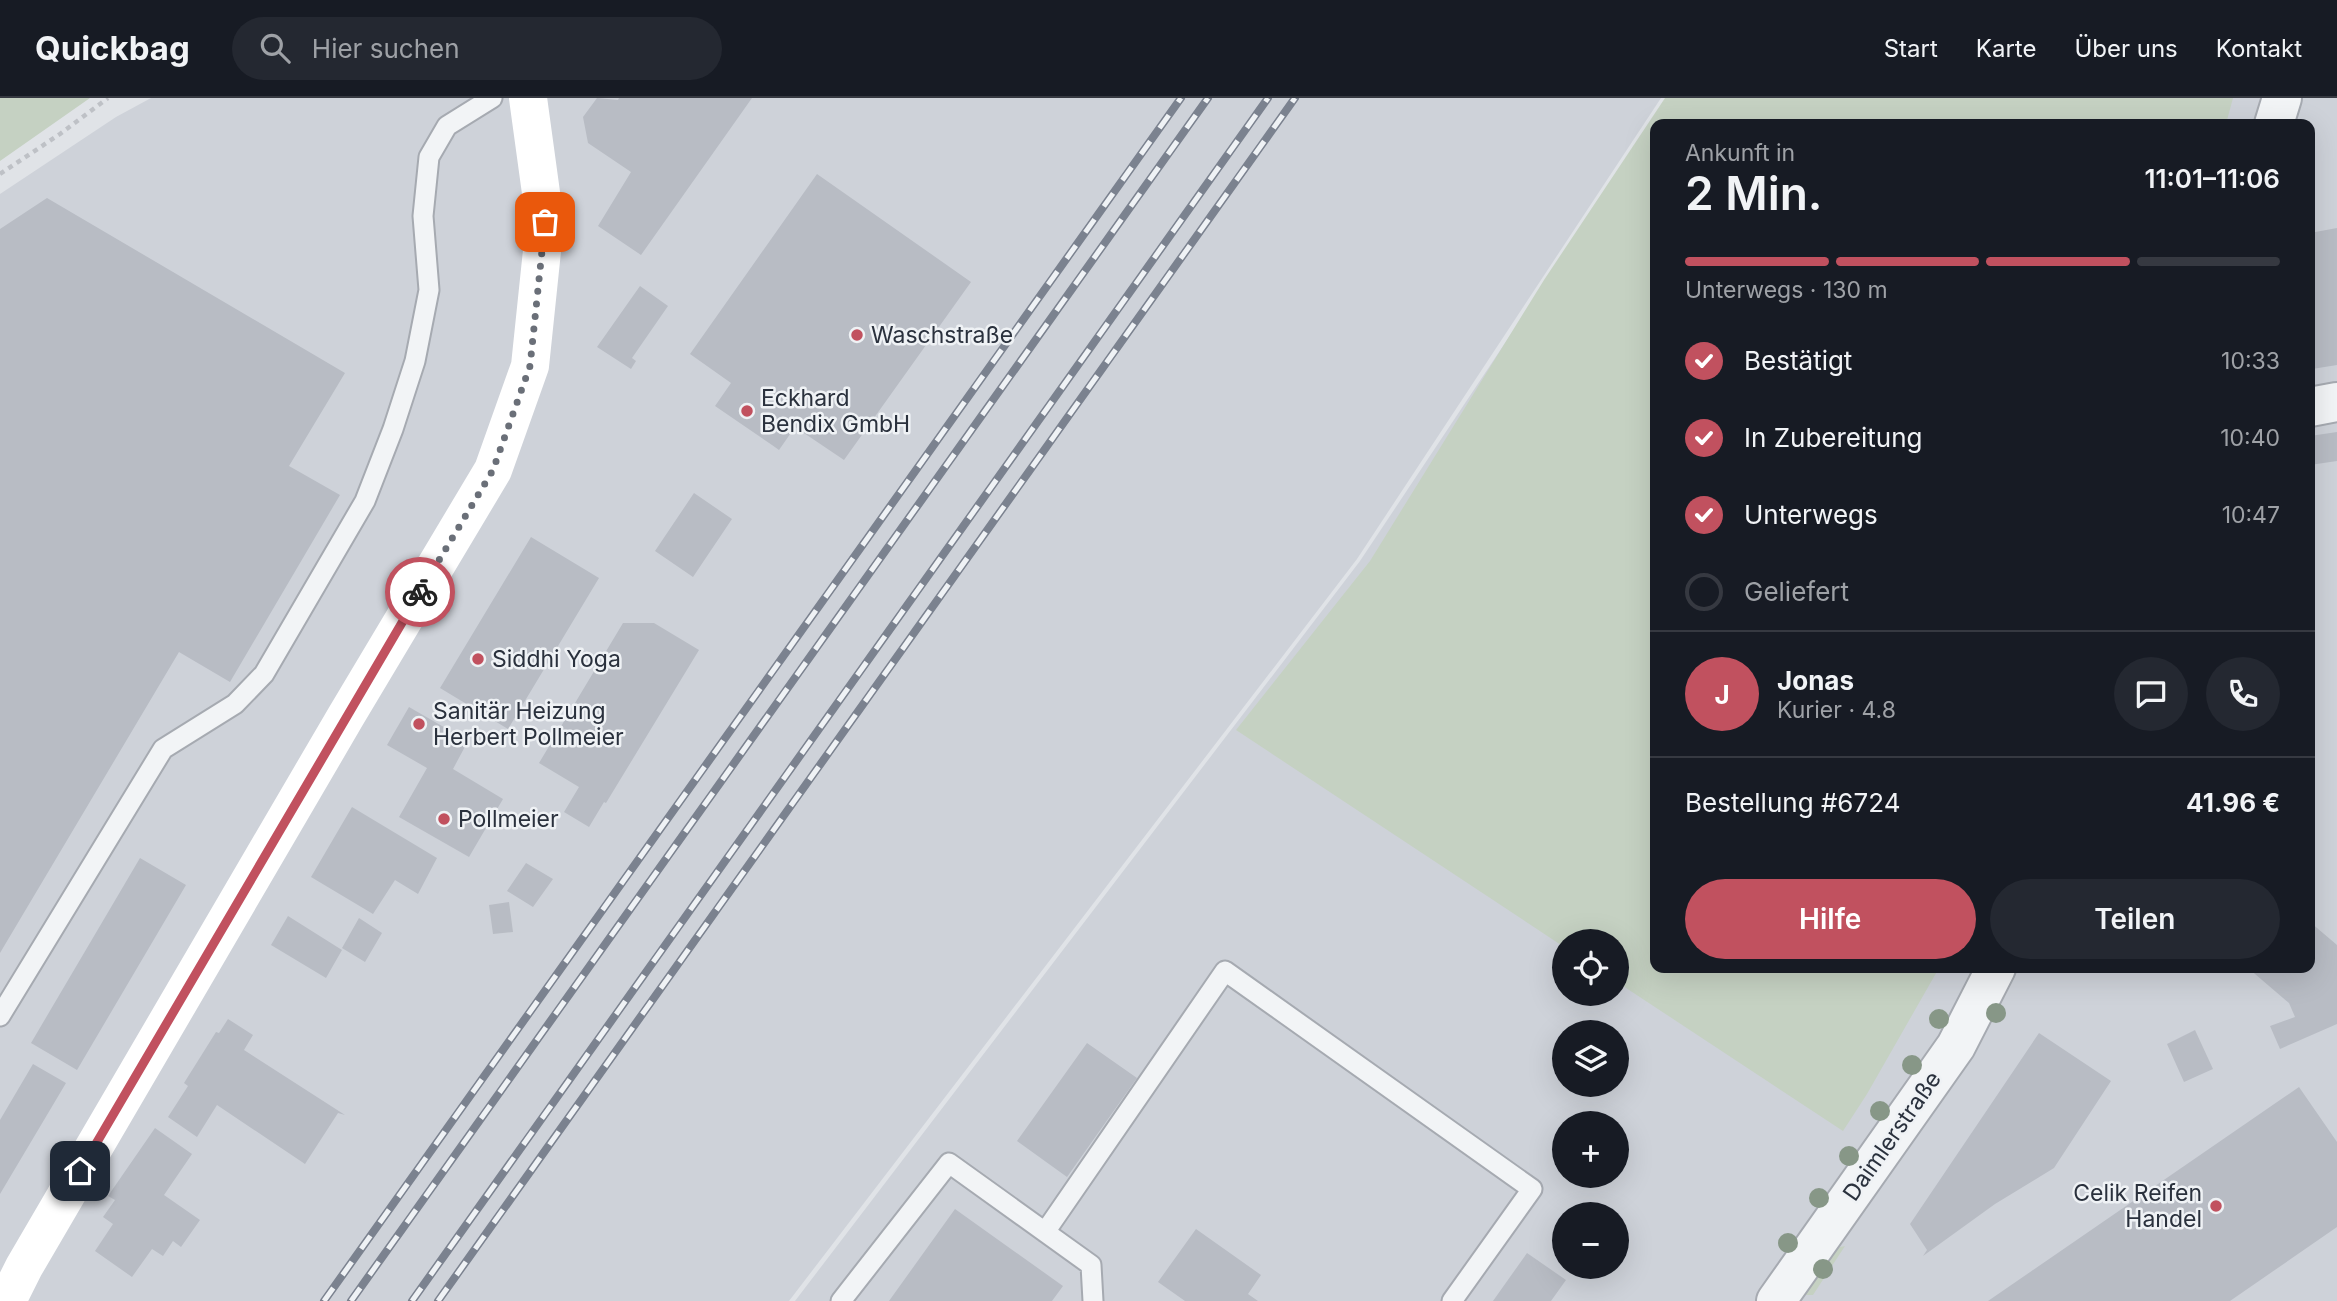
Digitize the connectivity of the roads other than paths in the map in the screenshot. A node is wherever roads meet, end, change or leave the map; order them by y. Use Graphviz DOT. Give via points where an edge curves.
graph roads {
  1 [pos="492,98"];
  2 [pos="528,98"];
  3 [pos="2281,98"];
  4 [pos="2275,119"];
  5 [pos="2337,402"];
  6 [pos="2315,406"];
  7 [pos="1993,973"];
  8 [pos="0,1016"];
  9 [pos="1045,1232"];
  10 [pos="1778,1300"];
  11 [pos="7,1301"];
  12 [pos="841,1301"];
  13 [pos="1093,1301"];
  14 [pos="1452,1301"];
  1 -- 8 [label="lane" via="447,126 429,157 424,216 429,290 415,361 365,501 264,674 235,704 163,749"];
  2 -- 11 [label="street" via="545,222 530,366 493,470"];
  3 -- 4 [label="street"];
  5 -- 6 [label="street"];
  7 -- 10 [label="street, Daimlerstraße" via="1956,1046"];
  9 -- 12 [label="lane" via="949,1163"];
  9 -- 13 [label="lane" via="1091,1265"];
  9 -- 14 [label="lane" via="1225,971 1532,1189"];
}
